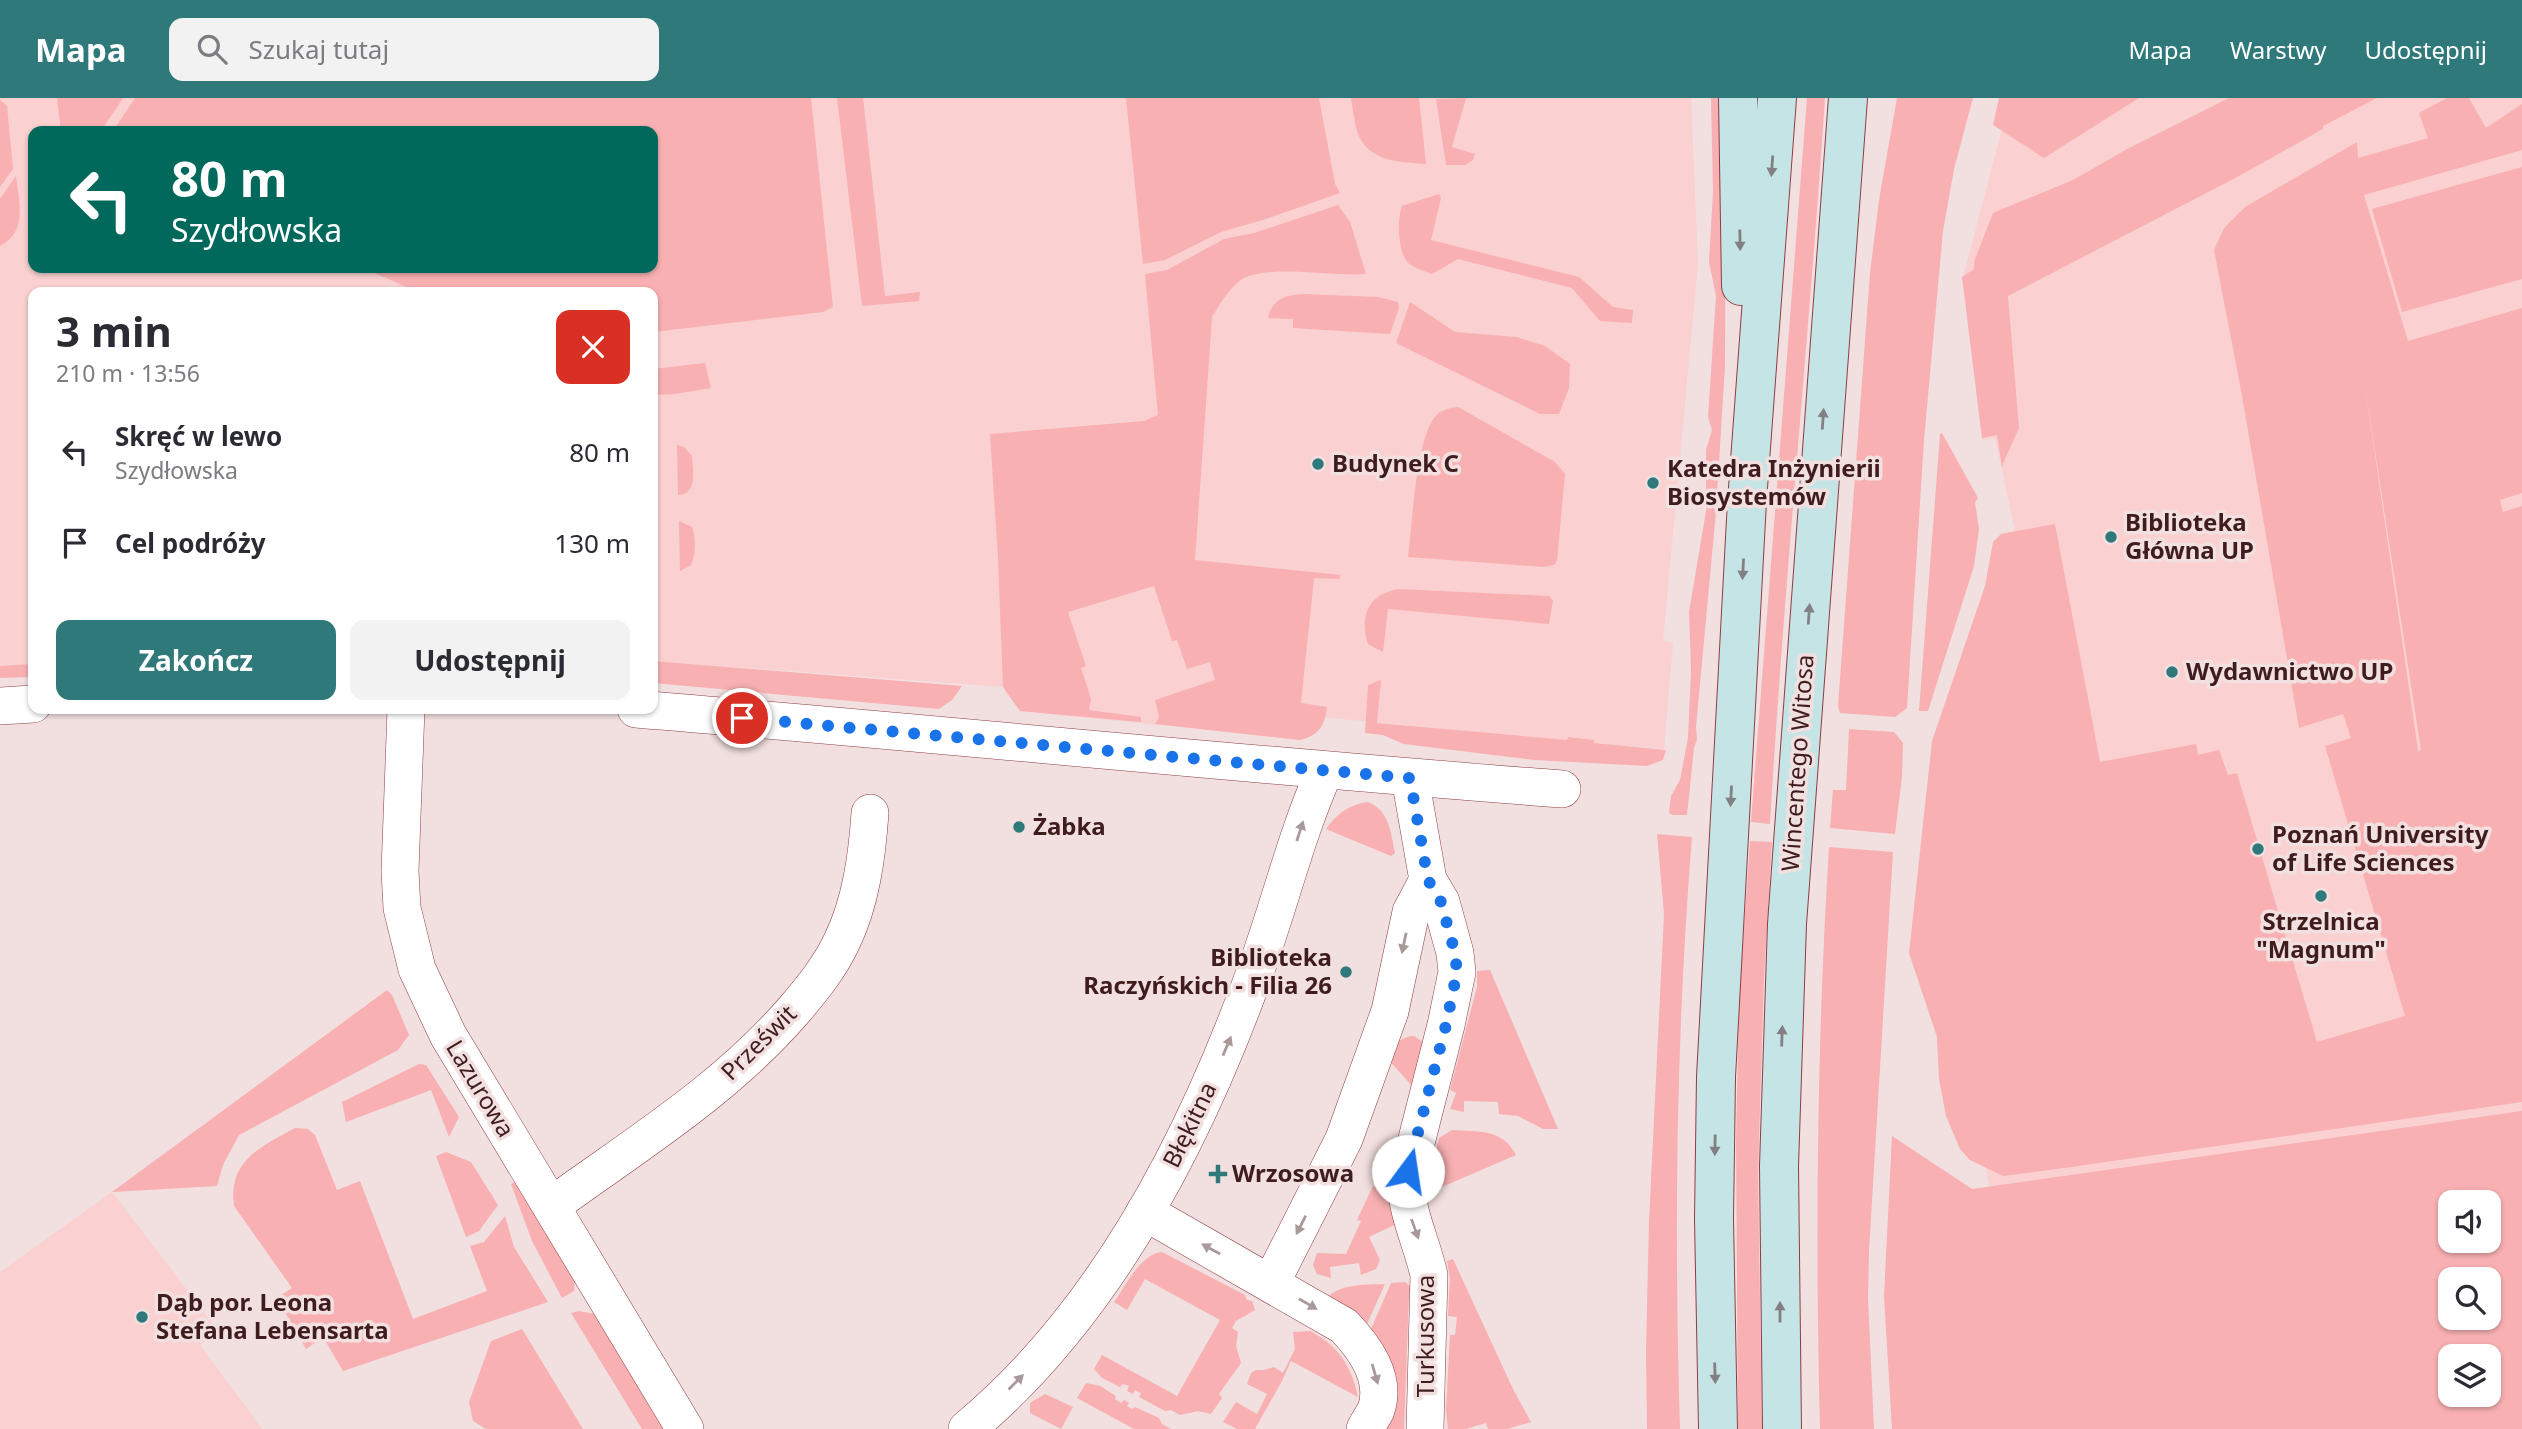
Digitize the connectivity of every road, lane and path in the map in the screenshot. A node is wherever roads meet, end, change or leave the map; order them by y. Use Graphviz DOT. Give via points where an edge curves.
graph roads {
  1 [pos="1738,98"];
  2 [pos="1777,98"];
  3 [pos="1848,98"];
  4 [pos="1867,98"];
  5 [pos="1842,166"];
  6 [pos="1747,501"];
  7 [pos="28,704"];
  8 [pos="0,706"];
  9 [pos="658,711"];
  10 [pos="407,714"];
  11 [pos="1325,770"];
  12 [pos="1410,778"];
  13 [pos="1562,789"];
  14 [pos="870,813"];
  15 [pos="1428,880"];
  16 [pos="551,1206"];
  17 [pos="1145,1212"];
  18 [pos="1271,1283"];
  19 [pos="685,1429"];
  20 [pos="967,1429"];
  21 [pos="1365,1429"];
  22 [pos="1425,1429"];
  23 [pos="1718,1429"];
  24 [pos="1782,1429"];
  1 -- 6 [label="main road, one-way"];
  2 -- 6 [label="main road, one-way"];
  3 -- 5 [label="main road, Wincentego Witosa"];
  4 -- 5 [label="main road"];
  24 -- 5 [label="main road, Wincentego Witosa, one-way" via="1779,1154 1786,937"];
  6 -- 23 [label="main road, one-way" via="1716,1077"];
  7 -- 8 [label="street"];
  9 -- 11 [label="street"];
  10 -- 16 [label="street, Lazurowa" via="400,871 409,943 447,1035"];
  11 -- 12 [label="street"];
  17 -- 11 [label="street, Błękitna, one-way" via="1227,1045 1305,815"];
  12 -- 13 [label="street"];
  12 -- 15 [label="street, Turkusowa"];
  14 -- 16 [label="street, Prześwit" via="852,918 816,985 730,1076"];
  15 -- 18 [label="street, one-way" via="1411,912 1390,1011 1344,1139"];
  15 -- 22 [label="street, Turkusowa, one-way" via="1441,902 1457,972 1406,1182 1409,1214 1429,1275"];
  16 -- 19 [label="street, Lazurowa"];
  18 -- 17 [label="street, one-way"];
  20 -- 17 [label="street, Błękitna, one-way" via="1033,1366 1111,1266"];
  18 -- 21 [label="street, one-way" via="1345,1326 1363,1347 1378,1386 1376,1408"];
}
